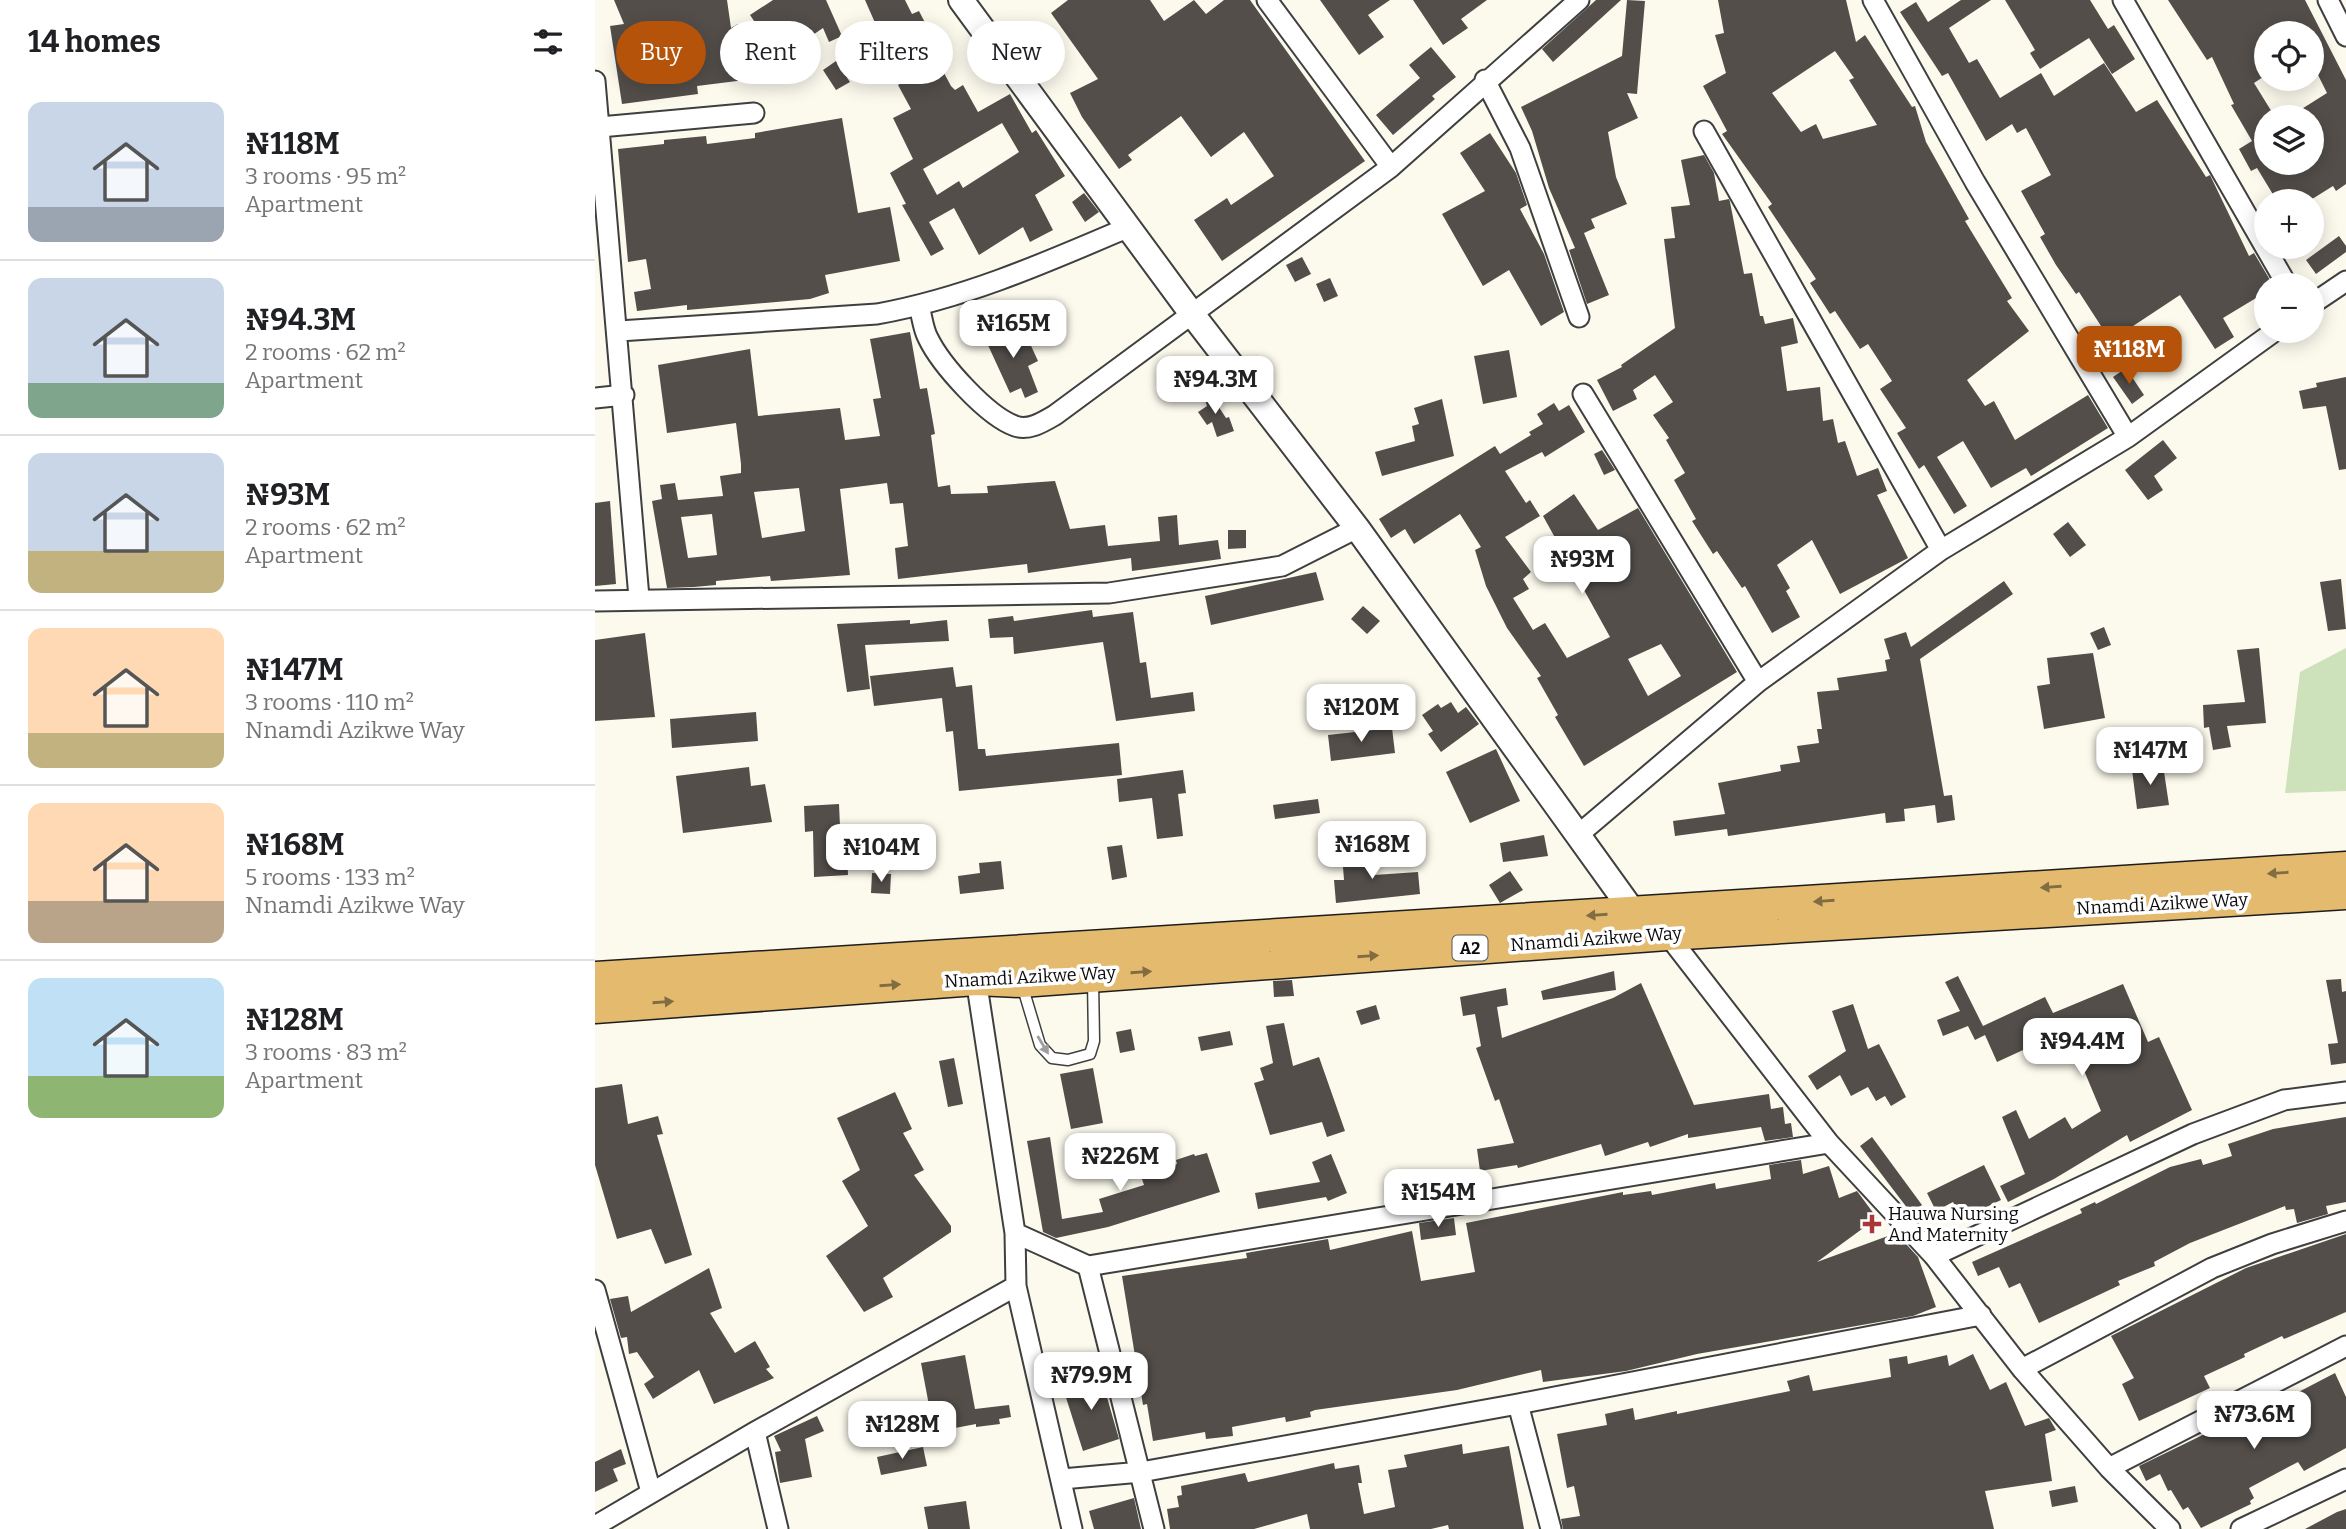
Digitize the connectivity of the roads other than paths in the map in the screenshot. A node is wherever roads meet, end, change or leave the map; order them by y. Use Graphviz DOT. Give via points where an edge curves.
graph roads {
  1 [pos="961,0"];
  2 [pos="1267,0"];
  3 [pos="1579,0"];
  4 [pos="1874,0"];
  5 [pos="2123,0"];
  6 [pos="2328,0"];
  7 [pos="2346,36"];
  8 [pos="1485,80"];
  9 [pos="595,81"];
  10 [pos="754,113"];
  11 [pos="600,127"];
  12 [pos="1703,131"];
  13 [pos="1391,167"];
  14 [pos="1129,227"];
  15 [pos="2280,273"];
  16 [pos="2346,282"];
  17 [pos="2324,296"];
  18 [pos="919,306"];
  19 [pos="1192,314"];
  20 [pos="1579,317"];
  21 [pos="619,331"];
  22 [pos="2258,343"];
  23 [pos="1583,394"];
  24 [pos="624,395"];
  25 [pos="595,398"];
  26 [pos="2128,437"];
  27 [pos="1357,528"];
  28 [pos="1941,550"];
  29 [pos="639,598"];
  30 [pos="595,601"];
  31 [pos="1758,682"];
  32 [pos="1578,835"];
  33 [pos="2346,868"];
  34 [pos="2346,893"];
  35 [pos="1634,913"];
  36 [pos="1667,934"];
  37 [pos="1092,975"];
  38 [pos="595,978"];
  39 [pos="977,979"];
  40 [pos="1021,981"];
  41 [pos="595,1007"];
  42 [pos="2346,1092"];
  43 [pos="1829,1143"];
  44 [pos="2346,1221"];
  45 [pos="1015,1233"];
  46 [pos="1934,1256"];
  47 [pos="1088,1266"];
  48 [pos="1016,1286"];
  49 [pos="595,1290"];
  50 [pos="1980,1315"];
  51 [pos="2346,1346"];
  52 [pos="2022,1369"];
  53 [pos="1518,1404"];
  54 [pos="755,1432"];
  55 [pos="2109,1468"];
  56 [pos="1141,1472"];
  57 [pos="1062,1479"];
  58 [pos="2346,1479"];
  59 [pos="651,1492"];
  60 [pos="595,1526"];
  61 [pos="778,1529"];
  62 [pos="1072,1529"];
  63 [pos="1154,1529"];
  64 [pos="1551,1529"];
  65 [pos="2167,1529"];
  66 [pos="2241,1529"];
  1 -- 14 [label="street"];
  2 -- 13 [label="street"];
  3 -- 8 [label="street"];
  4 -- 26 [label="street" via="1975,182"];
  5 -- 15 [label="street"];
  6 -- 7 [label="street"];
  8 -- 13 [label="street"];
  8 -- 20 [label="street" via="1520,148"];
  9 -- 11 [label="street"];
  10 -- 11 [label="street"];
  11 -- 21 [label="street"];
  12 -- 28 [label="street"];
  13 -- 19 [label="street"];
  14 -- 18 [label="street" via="1016,276"];
  14 -- 19 [label="street"];
  16 -- 17 [label="street"];
  18 -- 19 [label="street" via="927,337 958,379 1016,427 1035,426 1055,415"];
  18 -- 21 [label="street" via="877,314"];
  19 -- 27 [label="street"];
  21 -- 24 [label="street"];
  22 -- 26 [label="street"];
  23 -- 31 [label="street"];
  24 -- 25 [label="street"];
  24 -- 29 [label="street"];
  26 -- 28 [label="street"];
  27 -- 29 [label="street" via="1282,566 1109,593"];
  27 -- 32 [label="street"];
  28 -- 31 [label="street"];
  29 -- 30 [label="street"];
  31 -- 32 [label="street"];
  32 -- 35 [label="street"];
  33 -- 35 [label="highway, Nnamdi Azikwe Way / A2, one-way"];
  34 -- 36 [label="highway, Nnamdi Azikwe Way / A2"];
  35 -- 38 [label="highway, Nnamdi Azikwe Way / A2, one-way"];
  37 -- 36 [label="highway, Nnamdi Azikwe Way / A2, one-way"];
  36 -- 43 [label="street"];
  37 -- 40 [label="highway, Nnamdi Azikwe Way / A2"];
  40 -- 37 [label="lane, one-way" via="1040,1045 1052,1058 1068,1060 1090,1054 1094,1041"];
  39 -- 40 [label="highway, Nnamdi Azikwe Way / A2"];
  41 -- 39 [label="highway, Nnamdi Azikwe Way / A2, one-way"];
  39 -- 45 [label="street"];
  42 -- 46 [label="street" via="2284,1100 2193,1133"];
  43 -- 46 [label="street"];
  43 -- 47 [label="street"];
  44 -- 52 [label="street" via="2212,1268"];
  45 -- 47 [label="street"];
  45 -- 48 [label="street"];
  46 -- 50 [label="street"];
  47 -- 56 [label="street"];
  48 -- 54 [label="street"];
  48 -- 57 [label="street"];
  49 -- 59 [label="street"];
  50 -- 52 [label="street"];
  50 -- 53 [label="street"];
  51 -- 55 [label="street"];
  52 -- 55 [label="street"];
  53 -- 56 [label="street"];
  53 -- 64 [label="street"];
  54 -- 59 [label="street"];
  54 -- 61 [label="street"];
  55 -- 65 [label="street"];
  56 -- 57 [label="street"];
  56 -- 63 [label="street"];
  57 -- 62 [label="street"];
  58 -- 66 [label="street"];
  59 -- 60 [label="street"];
}
